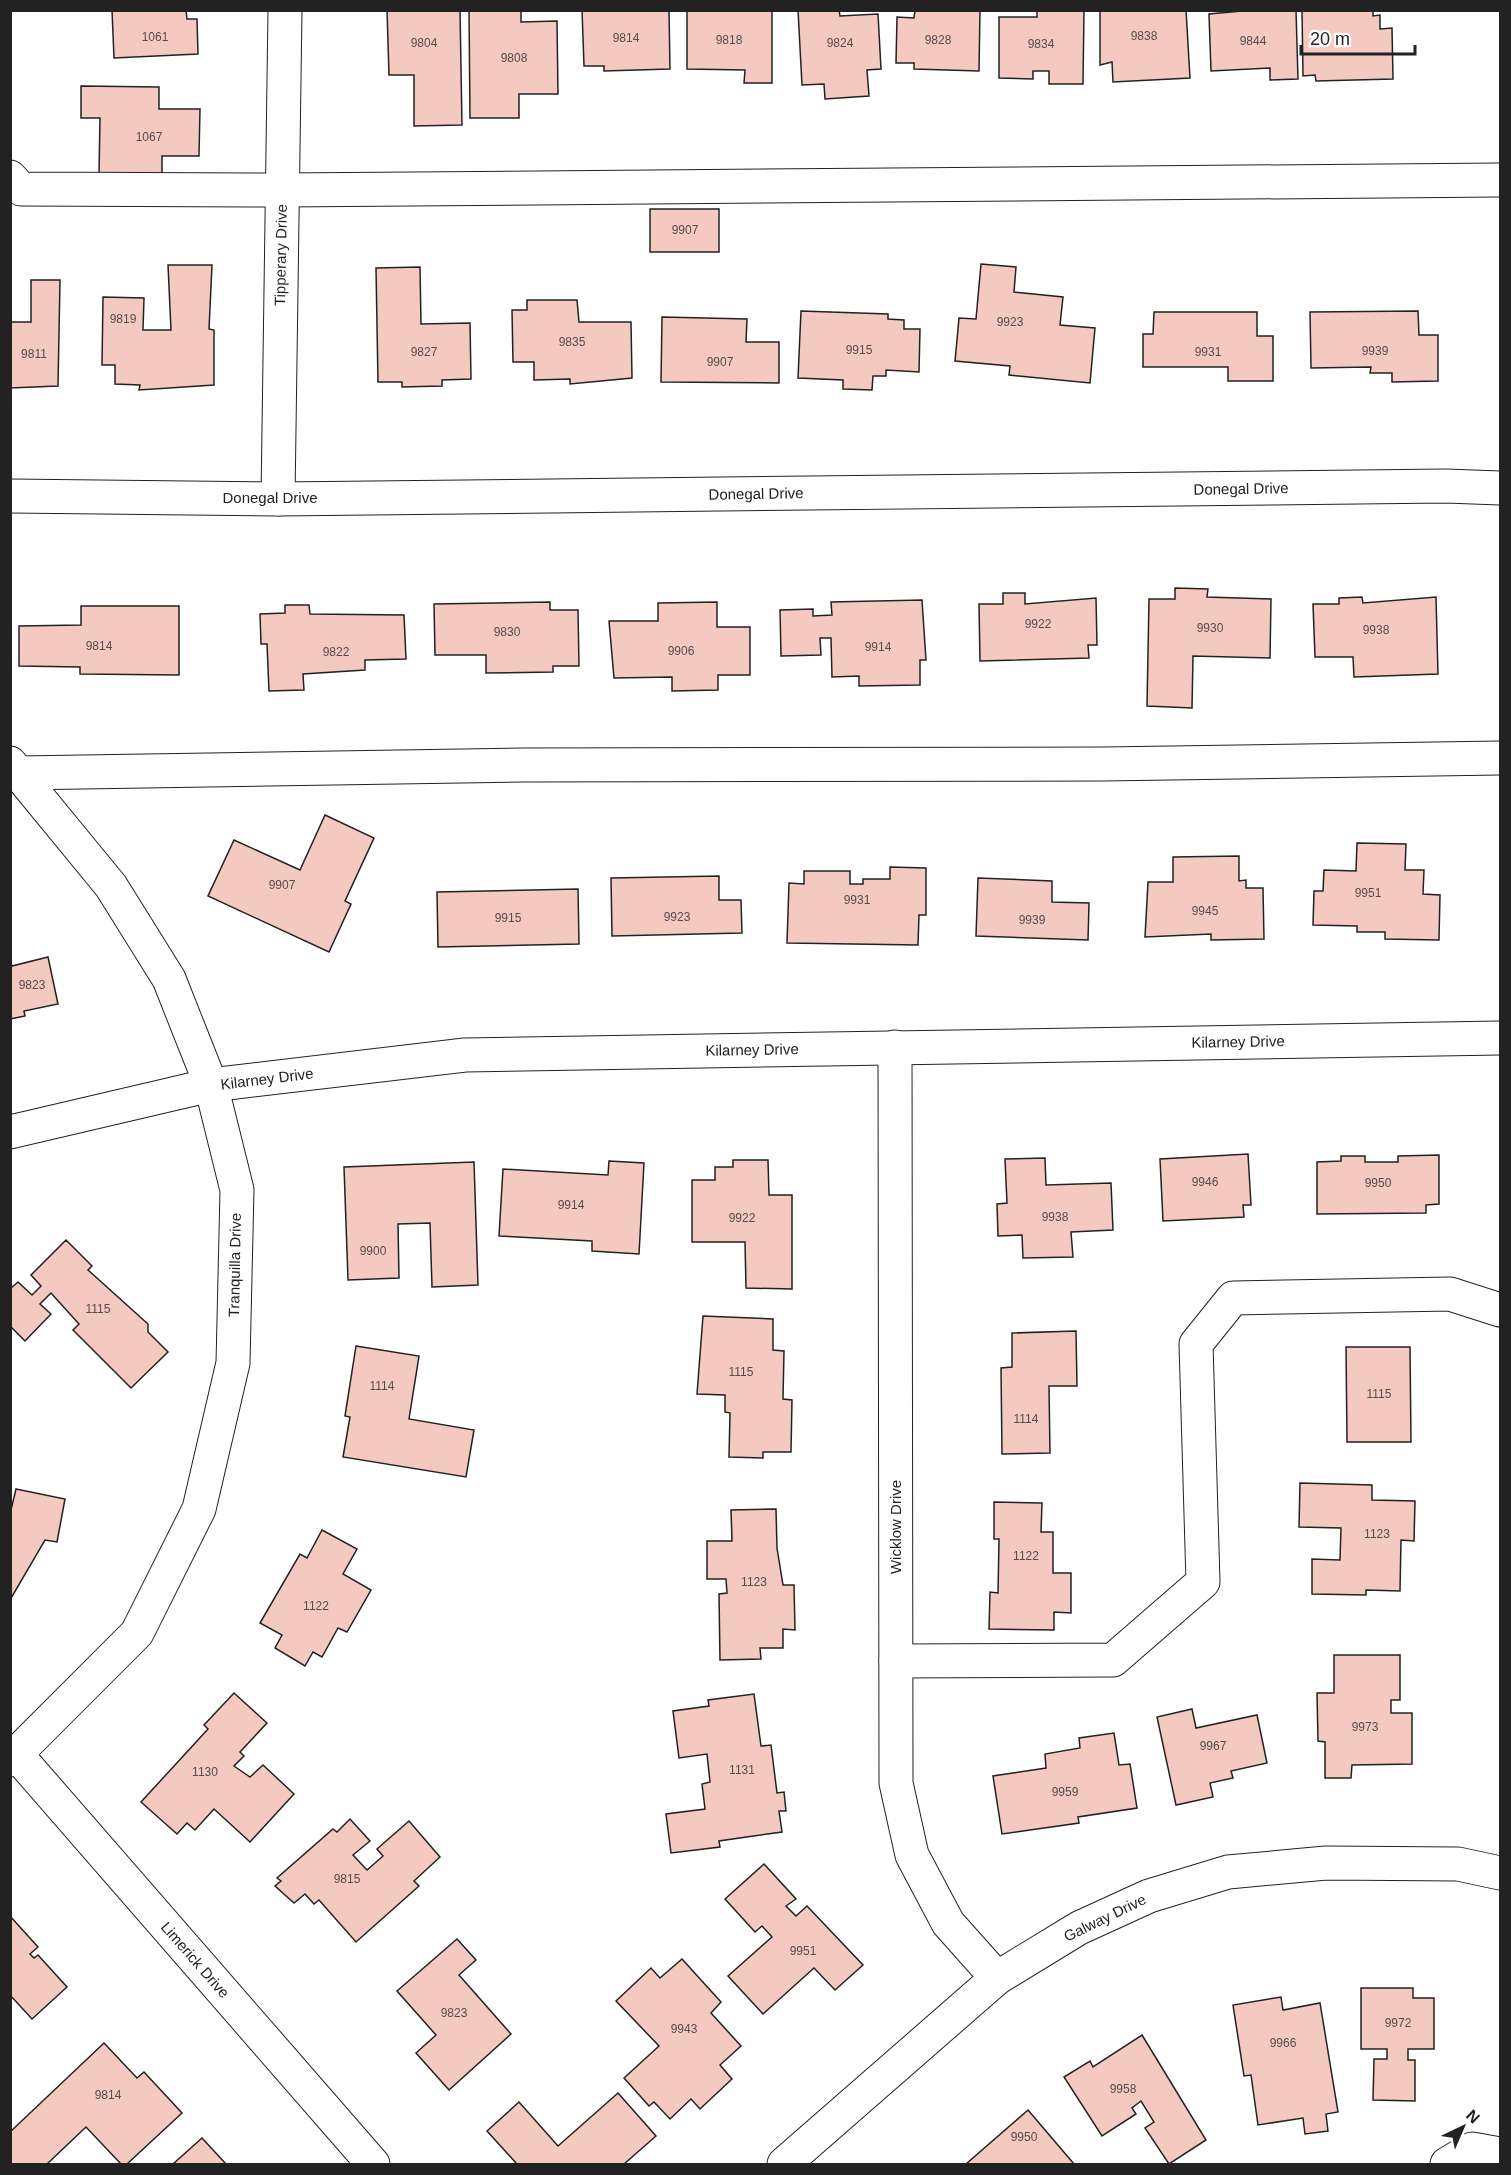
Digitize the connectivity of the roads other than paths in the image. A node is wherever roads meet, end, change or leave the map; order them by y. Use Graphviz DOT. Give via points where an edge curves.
graph roads {
  1 [pos="285,10"];
  2 [pos="10,177"];
  3 [pos="1500,180"];
  4 [pos="282,190"];
  5 [pos="1500,488"];
  6 [pos="10,495"];
  7 [pos="278,499"];
  8 [pos="1500,758"];
  9 [pos="15,768"];
  10 [pos="1500,1038"];
  11 [pos="895,1047"];
  12 [pos="211,1085"];
  13 [pos="10,1132"];
  14 [pos="1500,1311"];
  15 [pos="896,1661"];
  16 [pos="14,1757"];
  17 [pos="1500,1873"];
  18 [pos="997,1978"];
  19 [pos="1500,2154"];
  20 [pos="373,2164"];
  21 [pos="784,2164"];
  22 [pos="1447,2164"];
  1 -- 4 [label="street, Tipperary Drive"];
  2 -- 4 [label="street" via="21,189"];
  3 -- 4 [label="street"];
  4 -- 7 [label="street, Tipperary Drive"];
  5 -- 7 [label="street, Donegal Drive"];
  6 -- 7 [label="street, Donegal Drive"];
  8 -- 9 [label="street" via="1091,764"];
  9 -- 12 [label="street, Tranquilla Drive" via="111,886 169,979"];
  10 -- 11 [label="street, Kilarney Drive"];
  11 -- 12 [label="street, Kilarney Drive" via="465,1055"];
  11 -- 15 [label="street, Wicklow Drive"];
  12 -- 13 [label="street, Kilarney Drive"];
  12 -- 16 [label="street, Tranquilla Drive" via="237,1190 233,1363 199,1509 137,1633"];
  14 -- 15 [label="street" via="1450,1294 1233,1298 1196,1344 1203,1582 1113,1660"];
  15 -- 18 [label="street, Wicklow Drive" via="896,1783 912,1855 948,1923"];
  16 -- 20 [label="street, Limerick Drive"];
  17 -- 18 [label="street, Galway Drive" via="1458,1864 1326,1863 1228,1872 1149,1896 1079,1928"];
  18 -- 21 [label="street, Galway Drive"];
  19 -- 22 [label="street" via="1472,2149"];
}
